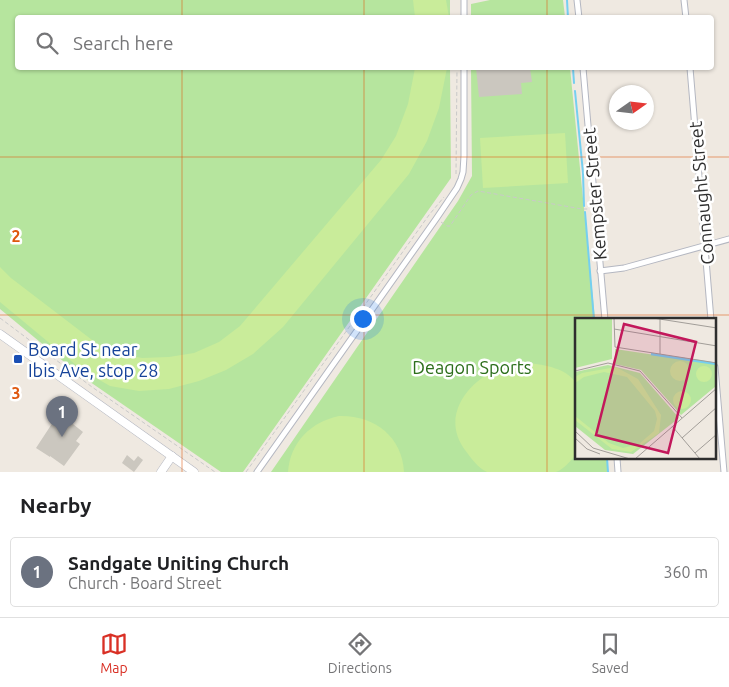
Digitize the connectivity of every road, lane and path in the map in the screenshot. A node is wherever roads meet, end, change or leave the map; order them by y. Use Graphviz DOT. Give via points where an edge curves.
graph roads {
  1 [pos="464,0"];
  2 [pos="577,0"];
  3 [pos="684,0"];
  4 [pos="464,15"];
  5 [pos="578,15"];
  6 [pos="686,15"];
  7 [pos="457,70"];
  8 [pos="464,70"];
  9 [pos="583,70"];
  10 [pos="690,70"];
  11 [pos="456,178"];
  12 [pos="447,194"];
  13 [pos="595,208"];
  14 [pos="438,220"];
  15 [pos="729,239"];
  16 [pos="705,246"];
  17 [pos="600,271"];
  18 [pos="0,318"];
  19 [pos="605,318"];
  20 [pos="711,318"];
  21 [pos="0,334"];
  22 [pos="716,379"];
  23 [pos="172,456"];
  24 [pos="160,472"];
  25 [pos="194,472"];
  26 [pos="216,472"];
  27 [pos="246,472"];
  28 [pos="257,472"];
  29 [pos="724,472"];
  1 -- 4 [label="street"];
  2 -- 5 [label="street"];
  3 -- 6 [label="street"];
  7 -- 11 [label="path"];
  8 -- 28 [label="street" via="464,156 459,184"];
  9 -- 13 [label="street, Kempster Street"];
  10 -- 16 [label="street, Connaught Street"];
  12 -- 27 [label="path"];
  13 -- 14 [label="path" via="582,209 478,191 471,195 450,226"];
  13 -- 17 [label="street, Kempster Street"];
  15 -- 16 [label="street"];
  16 -- 17 [label="street" via="624,268"];
  16 -- 20 [label="street, Connaught Street"];
  17 -- 19 [label="street, Kempster Street"];
  18 -- 26 [label="path" via="92,387"];
  21 -- 23 [label="main road"];
  22 -- 29 [label="street"];
  23 -- 24 [label="main road"];
  23 -- 25 [label="main road"];
}
